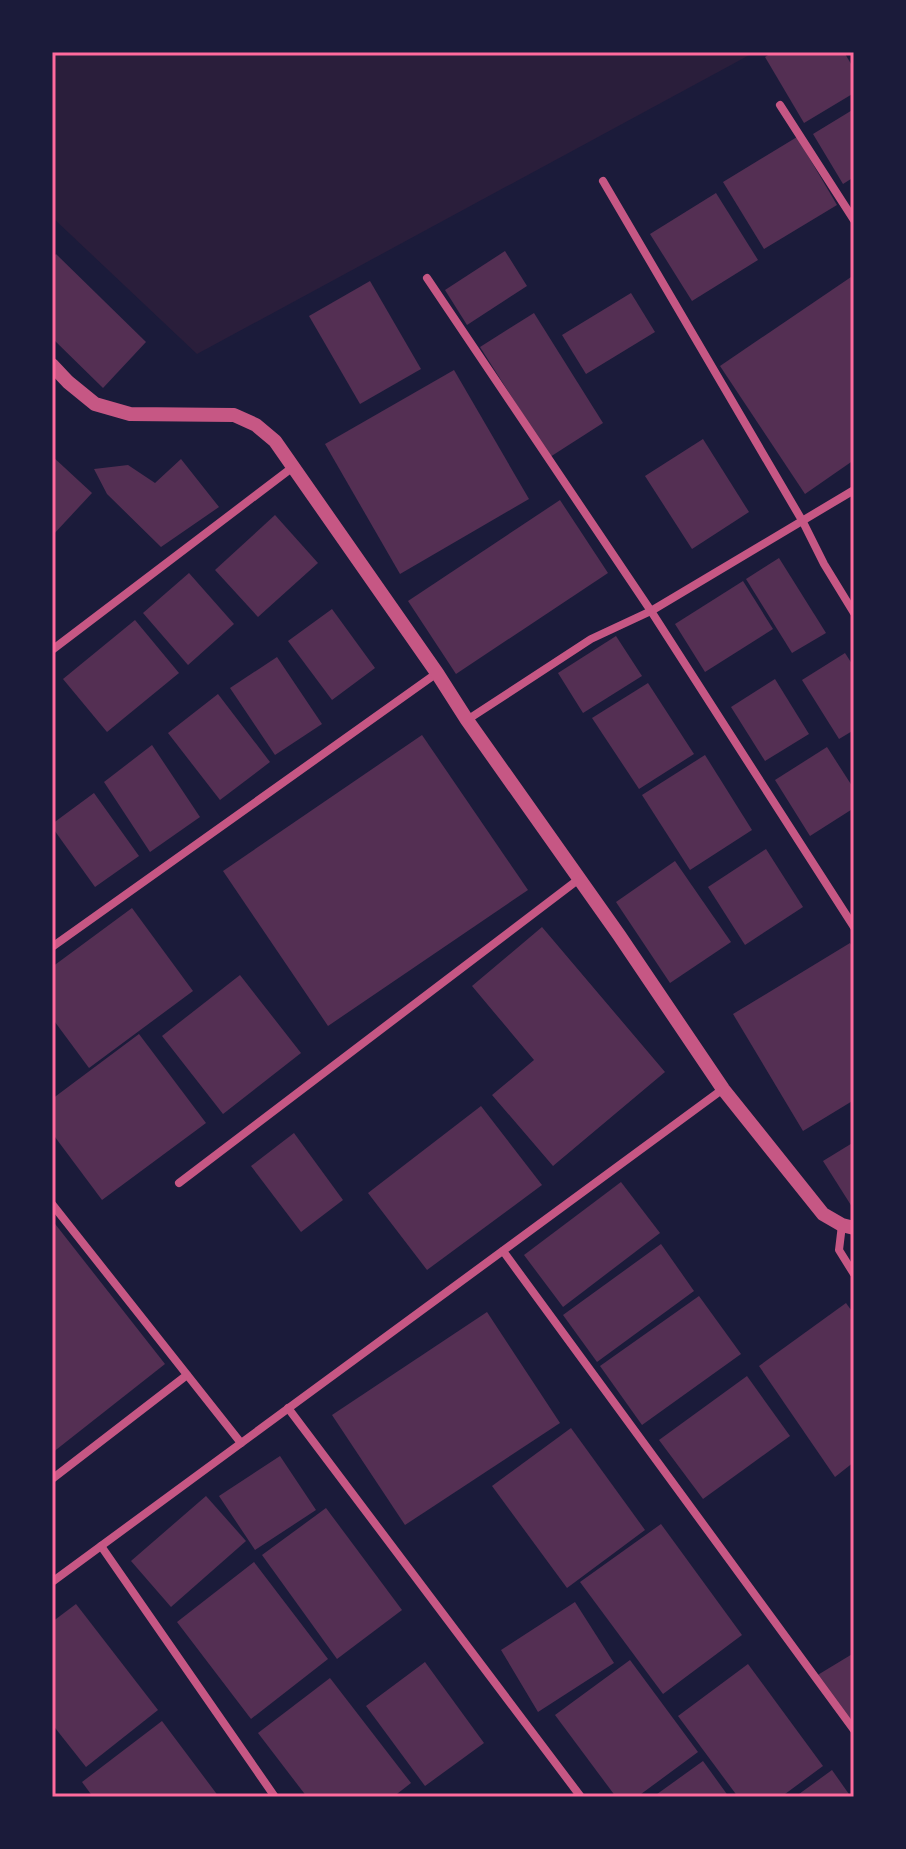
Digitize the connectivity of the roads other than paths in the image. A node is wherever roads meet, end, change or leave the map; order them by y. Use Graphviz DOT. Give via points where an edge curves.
graph roads {
  1 [pos="780,105"];
  2 [pos="603,181"];
  3 [pos="854,220"];
  4 [pos="427,278"];
  5 [pos="55,374"];
  6 [pos="293,467"];
  7 [pos="854,490"];
  8 [pos="803,522"];
  9 [pos="651,611"];
  10 [pos="854,613"];
  11 [pos="52,650"];
  12 [pos="437,673"];
  13 [pos="467,720"];
  14 [pos="579,879"];
  15 [pos="854,927"];
  16 [pos="52,947"];
  17 [pos="723,1089"];
  18 [pos="179,1183"];
  19 [pos="52,1204"];
  20 [pos="848,1226"];
  21 [pos="503,1251"];
  22 [pos="854,1274"];
  23 [pos="187,1375"];
  24 [pos="288,1408"];
  25 [pos="241,1443"];
  26 [pos="52,1479"];
  27 [pos="101,1546"];
  28 [pos="52,1582"];
  29 [pos="854,1730"];
  30 [pos="275,1797"];
  31 [pos="581,1797"];
  1 -- 3 [label="street"];
  2 -- 8 [label="street"];
  4 -- 9 [label="street"];
  5 -- 6 [label="street" via="95,404 130,414 234,415 275,441"];
  6 -- 11 [label="street"];
  6 -- 12 [label="street"];
  7 -- 8 [label="street"];
  8 -- 9 [label="street"];
  8 -- 10 [label="street"];
  9 -- 13 [label="street" via="591,639"];
  9 -- 15 [label="street"];
  12 -- 13 [label="street"];
  12 -- 16 [label="street"];
  13 -- 14 [label="street"];
  14 -- 17 [label="street"];
  14 -- 18 [label="street"];
  17 -- 20 [label="street" via="823,1214"];
  17 -- 21 [label="street"];
  19 -- 23 [label="street"];
  20 -- 22 [label="street" via="839,1250"];
  21 -- 24 [label="street"];
  21 -- 29 [label="street"];
  23 -- 25 [label="street"];
  23 -- 26 [label="street"];
  24 -- 25 [label="street"];
  24 -- 31 [label="street"];
  25 -- 27 [label="street"];
  27 -- 28 [label="street"];
  27 -- 30 [label="street"];
}
